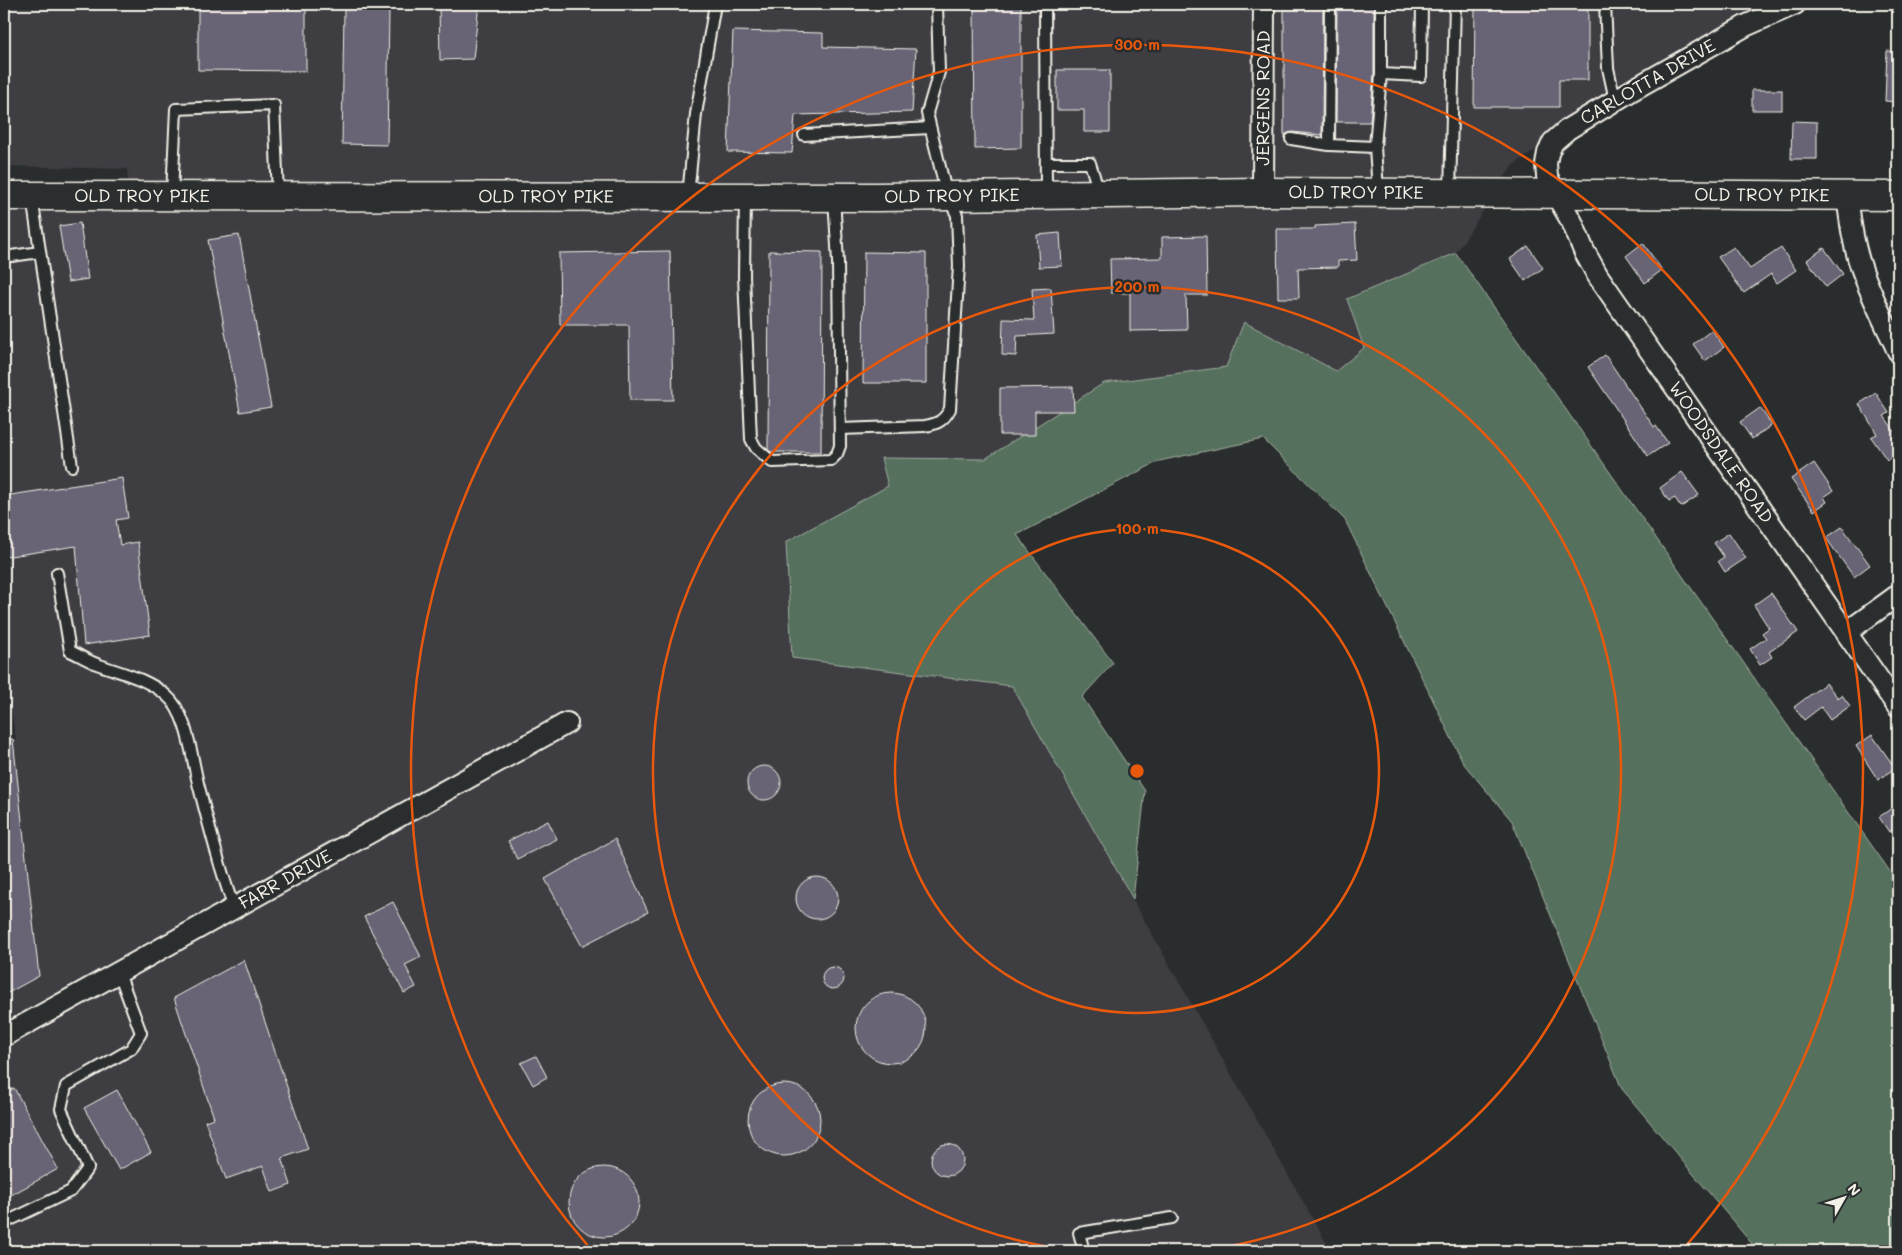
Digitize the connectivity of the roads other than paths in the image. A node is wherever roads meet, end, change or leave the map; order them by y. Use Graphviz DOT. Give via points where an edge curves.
graph roads {
  1 [pos="715,4"];
  2 [pos="938,4"];
  3 [pos="1045,4"];
  4 [pos="1264,4"];
  5 [pos="1330,4"];
  6 [pos="1381,4"];
  7 [pos="1422,4"];
  8 [pos="1455,4"];
  9 [pos="1605,4"];
  10 [pos="1795,4"];
  11 [pos="1381,74"];
  12 [pos="1615,100"];
  13 [pos="930,128"];
  14 [pos="804,135"];
  15 [pos="1291,139"];
  16 [pos="1329,145"];
  17 [pos="1375,148"];
  18 [pos="1046,163"];
  19 [pos="1263,192"];
  20 [pos="1378,192"];
  21 [pos="1450,192"];
  22 [pos="1555,193"];
  23 [pos="1100,194"];
  24 [pos="1046,195"];
  25 [pos="4,196"];
  26 [pos="32,196"];
  27 [pos="172,196"];
  28 [pos="278,196"];
  29 [pos="947,196"];
  30 [pos="1847,196"];
  31 [pos="1898,196"];
  32 [pos="688,197"];
  33 [pos="745,197"];
  34 [pos="834,197"];
  35 [pos="40,252"];
  36 [pos="4,257"];
  37 [pos="1898,351"];
  38 [pos="840,429"];
  39 [pos="72,466"];
  40 [pos="58,573"];
  41 [pos="1898,595"];
  42 [pos="1847,632"];
  43 [pos="1898,707"];
  44 [pos="567,723"];
  45 [pos="234,908"];
  46 [pos="119,973"];
  47 [pos="4,1036"];
  48 [pos="1172,1218"];
  49 [pos="4,1223"];
  50 [pos="1084,1251"];
  1 -- 32 [label="lane" via="696,114"];
  2 -- 13 [label="lane" via="939,72 927,113"];
  3 -- 18 [label="lane"];
  4 -- 19 [label="street, JERGENS ROAD"];
  5 -- 16 [label="lane"];
  6 -- 11 [label="lane"];
  7 -- 11 [label="lane" via="1421,76"];
  8 -- 21 [label="lane"];
  9 -- 12 [label="lane" via="1608,68"];
  10 -- 12 [label="street, CARLOTTA DRIVE" via="1745,26"];
  11 -- 17 [label="lane"];
  12 -- 22 [label="street, CARLOTTA DRIVE" via="1553,142 1546,164 1547,176"];
  13 -- 14 [label="lane"];
  13 -- 29 [label="lane"];
  15 -- 16 [label="lane"];
  16 -- 17 [label="lane"];
  17 -- 20 [label="lane"];
  18 -- 23 [label="lane" via="1090,163"];
  18 -- 24 [label="lane"];
  19 -- 20 [label="main road, OLD TROY PIKE"];
  19 -- 23 [label="main road, OLD TROY PIKE"];
  20 -- 21 [label="main road, OLD TROY PIKE"];
  21 -- 22 [label="main road, OLD TROY PIKE"];
  22 -- 30 [label="main road, OLD TROY PIKE"];
  22 -- 42 [label="street, WOODSDALE ROAD" via="1598,276"];
  23 -- 24 [label="main road, OLD TROY PIKE"];
  24 -- 29 [label="main road, OLD TROY PIKE"];
  25 -- 26 [label="main road, OLD TROY PIKE"];
  26 -- 27 [label="main road, OLD TROY PIKE"];
  26 -- 35 [label="lane"];
  27 -- 28 [label="main road, OLD TROY PIKE"];
  27 -- 28 [label="lane" via="176,109 274,105"];
  28 -- 32 [label="main road, OLD TROY PIKE"];
  29 -- 34 [label="main road, OLD TROY PIKE"];
  29 -- 38 [label="lane" via="957,215 959,266 950,408 937,424"];
  30 -- 31 [label="main road, OLD TROY PIKE"];
  30 -- 37 [label="street" via="1860,265"];
  32 -- 33 [label="main road, OLD TROY PIKE"];
  33 -- 34 [label="main road, OLD TROY PIKE"];
  33 -- 38 [label="lane" via="744,276 750,438 772,462 831,460 840,446"];
  34 -- 38 [label="lane"];
  35 -- 36 [label="lane"];
  35 -- 39 [label="lane"];
  40 -- 45 [label="lane" via="70,651 96,664 132,675 175,702 184,723"];
  41 -- 42 [label="street"];
  42 -- 43 [label="street, WOODSDALE ROAD"];
  44 -- 45 [label="street, FARR DRIVE"];
  45 -- 46 [label="street, FARR DRIVE"];
  46 -- 47 [label="street, FARR DRIVE"];
  46 -- 49 [label="lane" via="141,1033 130,1049 66,1086 61,1109 88,1168 71,1191"];
  48 -- 50 [label="lane" via="1079,1233"];
}
